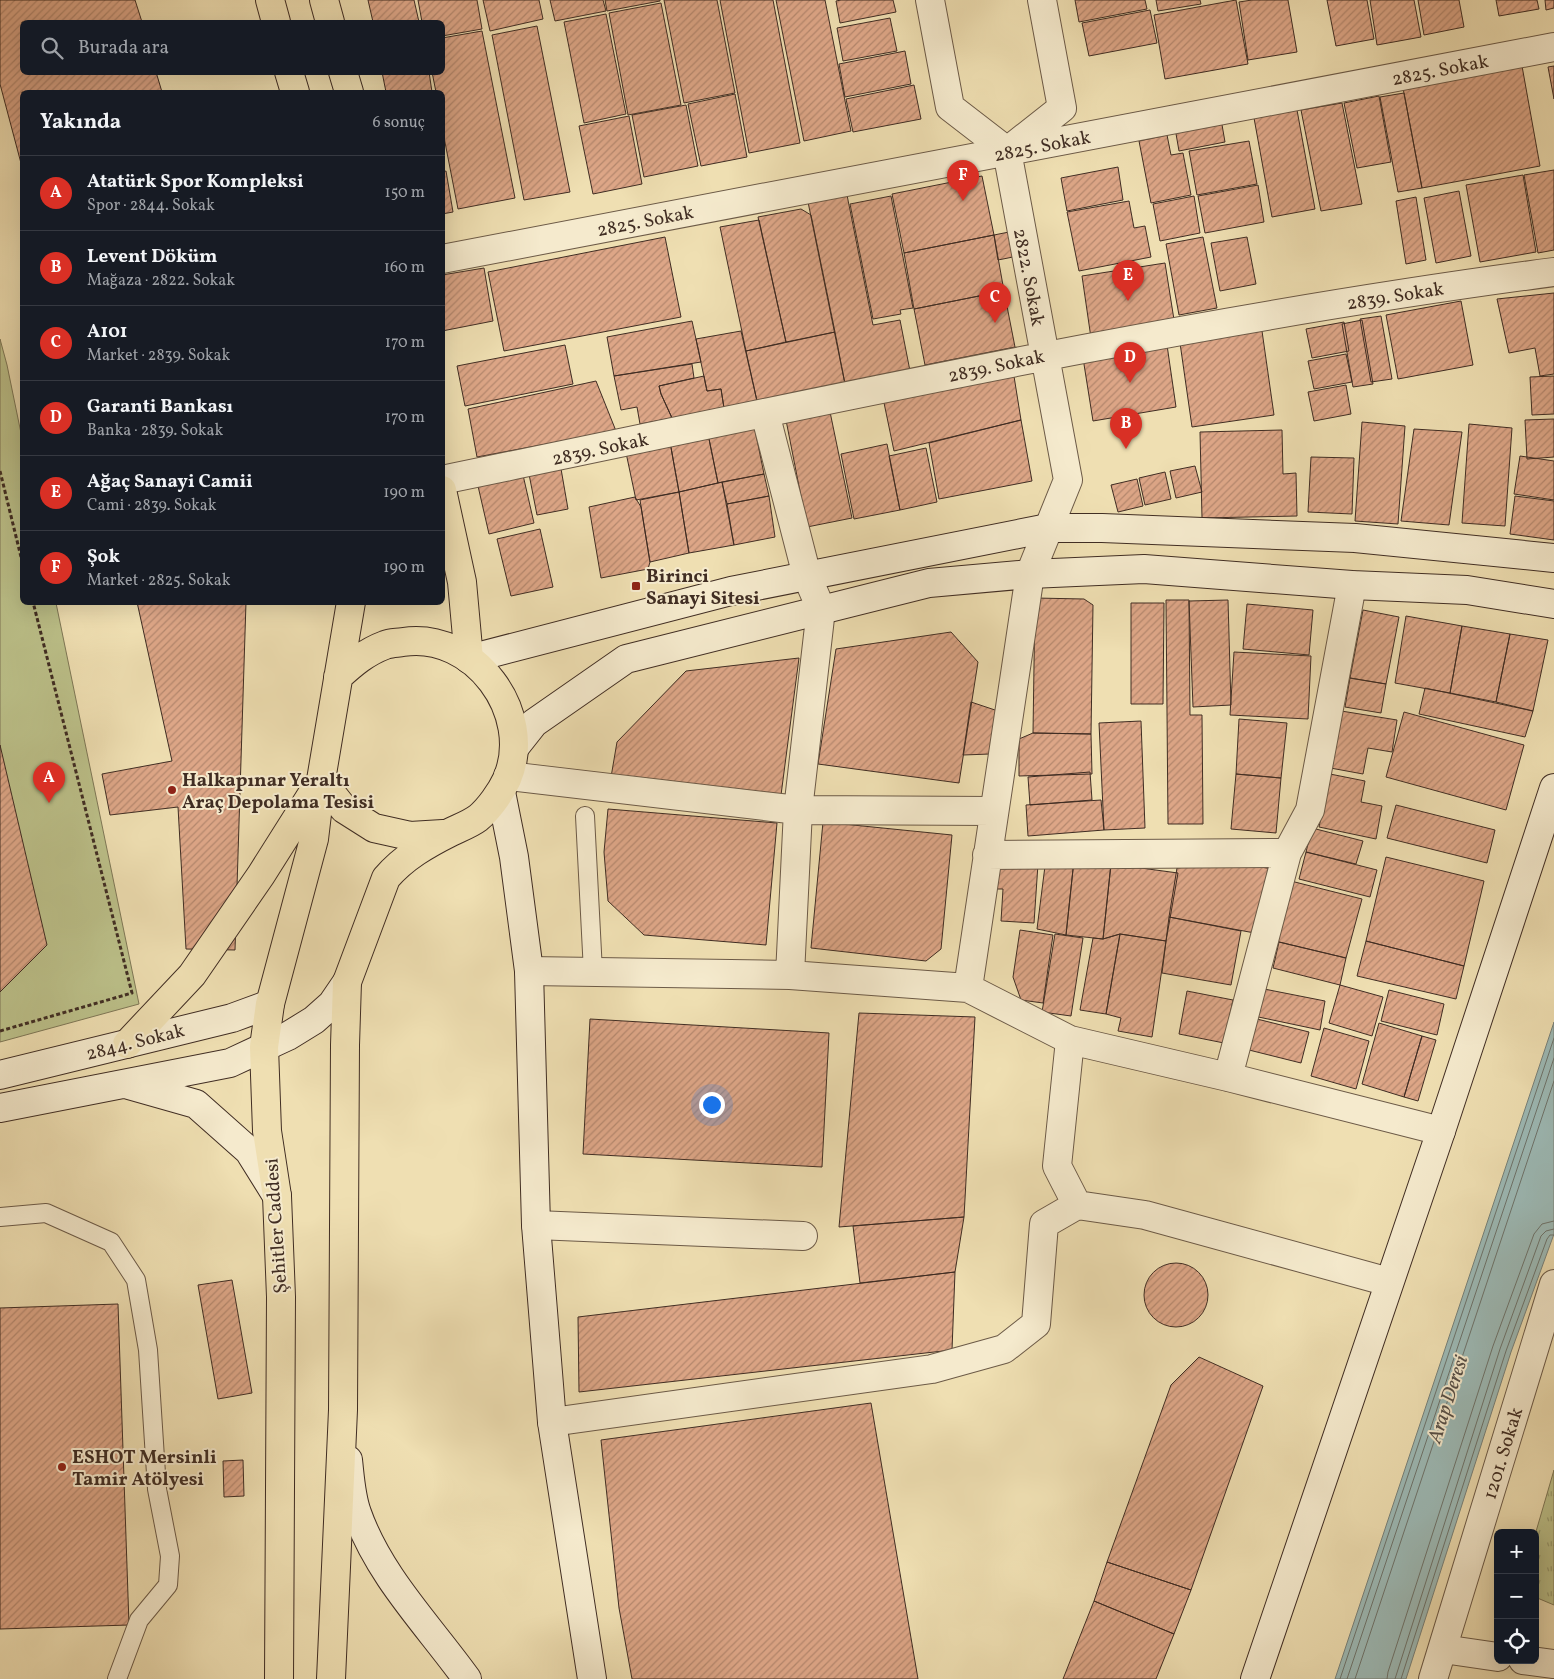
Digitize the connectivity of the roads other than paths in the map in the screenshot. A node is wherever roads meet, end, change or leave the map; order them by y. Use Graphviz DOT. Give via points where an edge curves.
graph roads {
  1 [pos="270,0"];
  2 [pos="324,0"];
  3 [pos="930,0"];
  4 [pos="1042,0"];
  5 [pos="275,20"];
  6 [pos="329,20"];
  7 [pos="1554,47"];
  8 [pos="291,75"];
  9 [pos="344,75"];
  10 [pos="294,90"];
  11 [pos="348,90"];
  12 [pos="1007,151"];
  13 [pos="445,258"];
  14 [pos="1554,272"];
  15 [pos="1045,355"];
  16 [pos="765,413"];
  17 [pos="445,479"];
  18 [pos="445,504"];
  19 [pos="1048,528"];
  20 [pos="1554,558"];
  21 [pos="1030,574"];
  22 [pos="807,576"];
  23 [pos="1352,585"];
  24 [pos="1554,604"];
  25 [pos="350,605"];
  26 [pos="821,609"];
  27 [pos="469,659"];
  28 [pos="338,677"];
  29 [pos="514,747"];
  30 [pos="322,780"];
  31 [pos="504,784"];
  32 [pos="1554,788"];
  33 [pos="798,810"];
  34 [pos="993,811"];
  35 [pos="585,816"];
  36 [pos="447,834"];
  37 [pos="1287,853"];
  38 [pos="988,855"];
  39 [pos="529,971"];
  40 [pos="593,972"];
  41 [pos="790,975"];
  42 [pos="347,982"];
  43 [pos="968,988"];
  44 [pos="270,1004"];
  45 [pos="1070,1040"];
  46 [pos="127,1044"];
  47 [pos="264,1047"];
  48 [pos="0,1075"];
  49 [pos="1228,1077"];
  50 [pos="123,1084"];
  51 [pos="0,1108"];
  52 [pos="1441,1131"];
  53 [pos="277,1196"];
  54 [pos="1077,1206"];
  55 [pos="0,1217"];
  56 [pos="536,1225"];
  57 [pos="803,1236"];
  58 [pos="1389,1282"];
  59 [pos="1554,1284"];
  60 [pos="343,1410"];
  61 [pos="552,1422"];
  62 [pos="1442,1649"];
  63 [pos="1494,1656"];
  64 [pos="1539,1662"];
  65 [pos="1554,1664"];
  66 [pos="117,1679"];
  67 [pos="279,1679"];
  68 [pos="331,1679"];
  69 [pos="467,1679"];
  70 [pos="592,1679"];
  71 [pos="1255,1679"];
  72 [pos="1433,1679"];
  1 -- 5 [label="main road"];
  2 -- 6 [label="main road"];
  3 -- 12 [label="street" via="950,108"];
  4 -- 12 [label="street" via="1062,108"];
  7 -- 12 [label="street, 2825. Sokak"];
  8 -- 10 [label="main road"];
  9 -- 11 [label="main road"];
  12 -- 13 [label="street, 2825. Sokak"];
  12 -- 15 [label="street, 2822. Sokak"];
  14 -- 15 [label="street, 2839. Sokak" via="1435,288"];
  15 -- 16 [label="street, 2839. Sokak"];
  15 -- 19 [label="street, 2822. Sokak" via="1068,480"];
  16 -- 17 [label="street, 2839. Sokak"];
  16 -- 22 [label="street"];
  18 -- 27 [label="main road" via="462,582"];
  19 -- 20 [label="street" via="1355,538"];
  19 -- 21 [label="street, 2822. Sokak"];
  19 -- 22 [label="street"];
  21 -- 23 [label="street" via="1144,570"];
  21 -- 26 [label="street" via="929,583"];
  21 -- 34 [label="street, 2822. Sokak"];
  22 -- 26 [label="street"];
  22 -- 27 [label="street" via="732,591"];
  23 -- 24 [label="street" via="1467,590"];
  23 -- 37 [label="street" via="1310,810"];
  25 -- 28 [label="main road, Şehitler Caddesi"];
  26 -- 29 [label="street" via="626,659 534,723"];
  26 -- 33 [label="street"];
  27 -- 28 [label="main road" via="443,644 414,640 386,645 359,658"];
  27 -- 29 [label="main road" via="494,682 510,713"];
  28 -- 30 [label="main road, Şehitler Caddesi"];
  29 -- 31 [label="main road"];
  30 -- 36 [label="main road" via="344,809 374,828 410,836"];
  30 -- 44 [label="main road, Şehitler Caddesi" via="314,839"];
  30 -- 46 [label="main road" via="192,975"];
  31 -- 33 [label="street"];
  31 -- 36 [label="main road" via="478,818"];
  31 -- 39 [label="street"];
  32 -- 52 [label="street"];
  33 -- 34 [label="street"];
  33 -- 41 [label="street"];
  34 -- 38 [label="street, 2822. Sokak"];
  35 -- 40 [label="lane"];
  36 -- 42 [label="main road" via="398,864 386,878"];
  37 -- 38 [label="street"];
  37 -- 49 [label="street"];
  38 -- 43 [label="street, 2822. Sokak"];
  39 -- 40 [label="street"];
  39 -- 56 [label="street"];
  40 -- 41 [label="street"];
  41 -- 43 [label="street"];
  42 -- 47 [label="street, 2844. Sokak" via="332,1004 314,1020"];
  42 -- 60 [label="main road"];
  43 -- 45 [label="street"];
  44 -- 46 [label="street, 2844. Sokak" via="232,1018"];
  44 -- 47 [label="main road, Şehitler Caddesi"];
  45 -- 49 [label="street"];
  45 -- 54 [label="street" via="1057,1166"];
  46 -- 48 [label="street, 2844. Sokak"];
  47 -- 50 [label="street, 2844. Sokak" via="230,1063"];
  47 -- 53 [label="main road, Şehitler Caddesi" via="267,1131"];
  49 -- 52 [label="street"];
  50 -- 51 [label="street, 2844. Sokak"];
  50 -- 53 [label="street, 2844. Sokak" via="196,1104 249,1151"];
  52 -- 58 [label="street"];
  53 -- 67 [label="main road, Şehitler Caddesi" via="280,1297"];
  54 -- 58 [label="street" via="1145,1215"];
  54 -- 61 [label="street" via="1044,1224 1036,1324 1004,1349 932,1369"];
  55 -- 66 [label="lane" via="46,1213 111,1242 136,1280 148,1350 157,1489 170,1556 168,1585 139,1620"];
  56 -- 57 [label="street"];
  56 -- 61 [label="street"];
  58 -- 71 [label="street"];
  59 -- 62 [label="street, 1201. Sokak"];
  60 -- 68 [label="main road"];
  60 -- 69 [label="street" via="351,1490 364,1532 398,1588"];
  61 -- 70 [label="street"];
  62 -- 63 [label="street"];
  62 -- 72 [label="street, 1201. Sokak"];
  64 -- 65 [label="street"];
}
